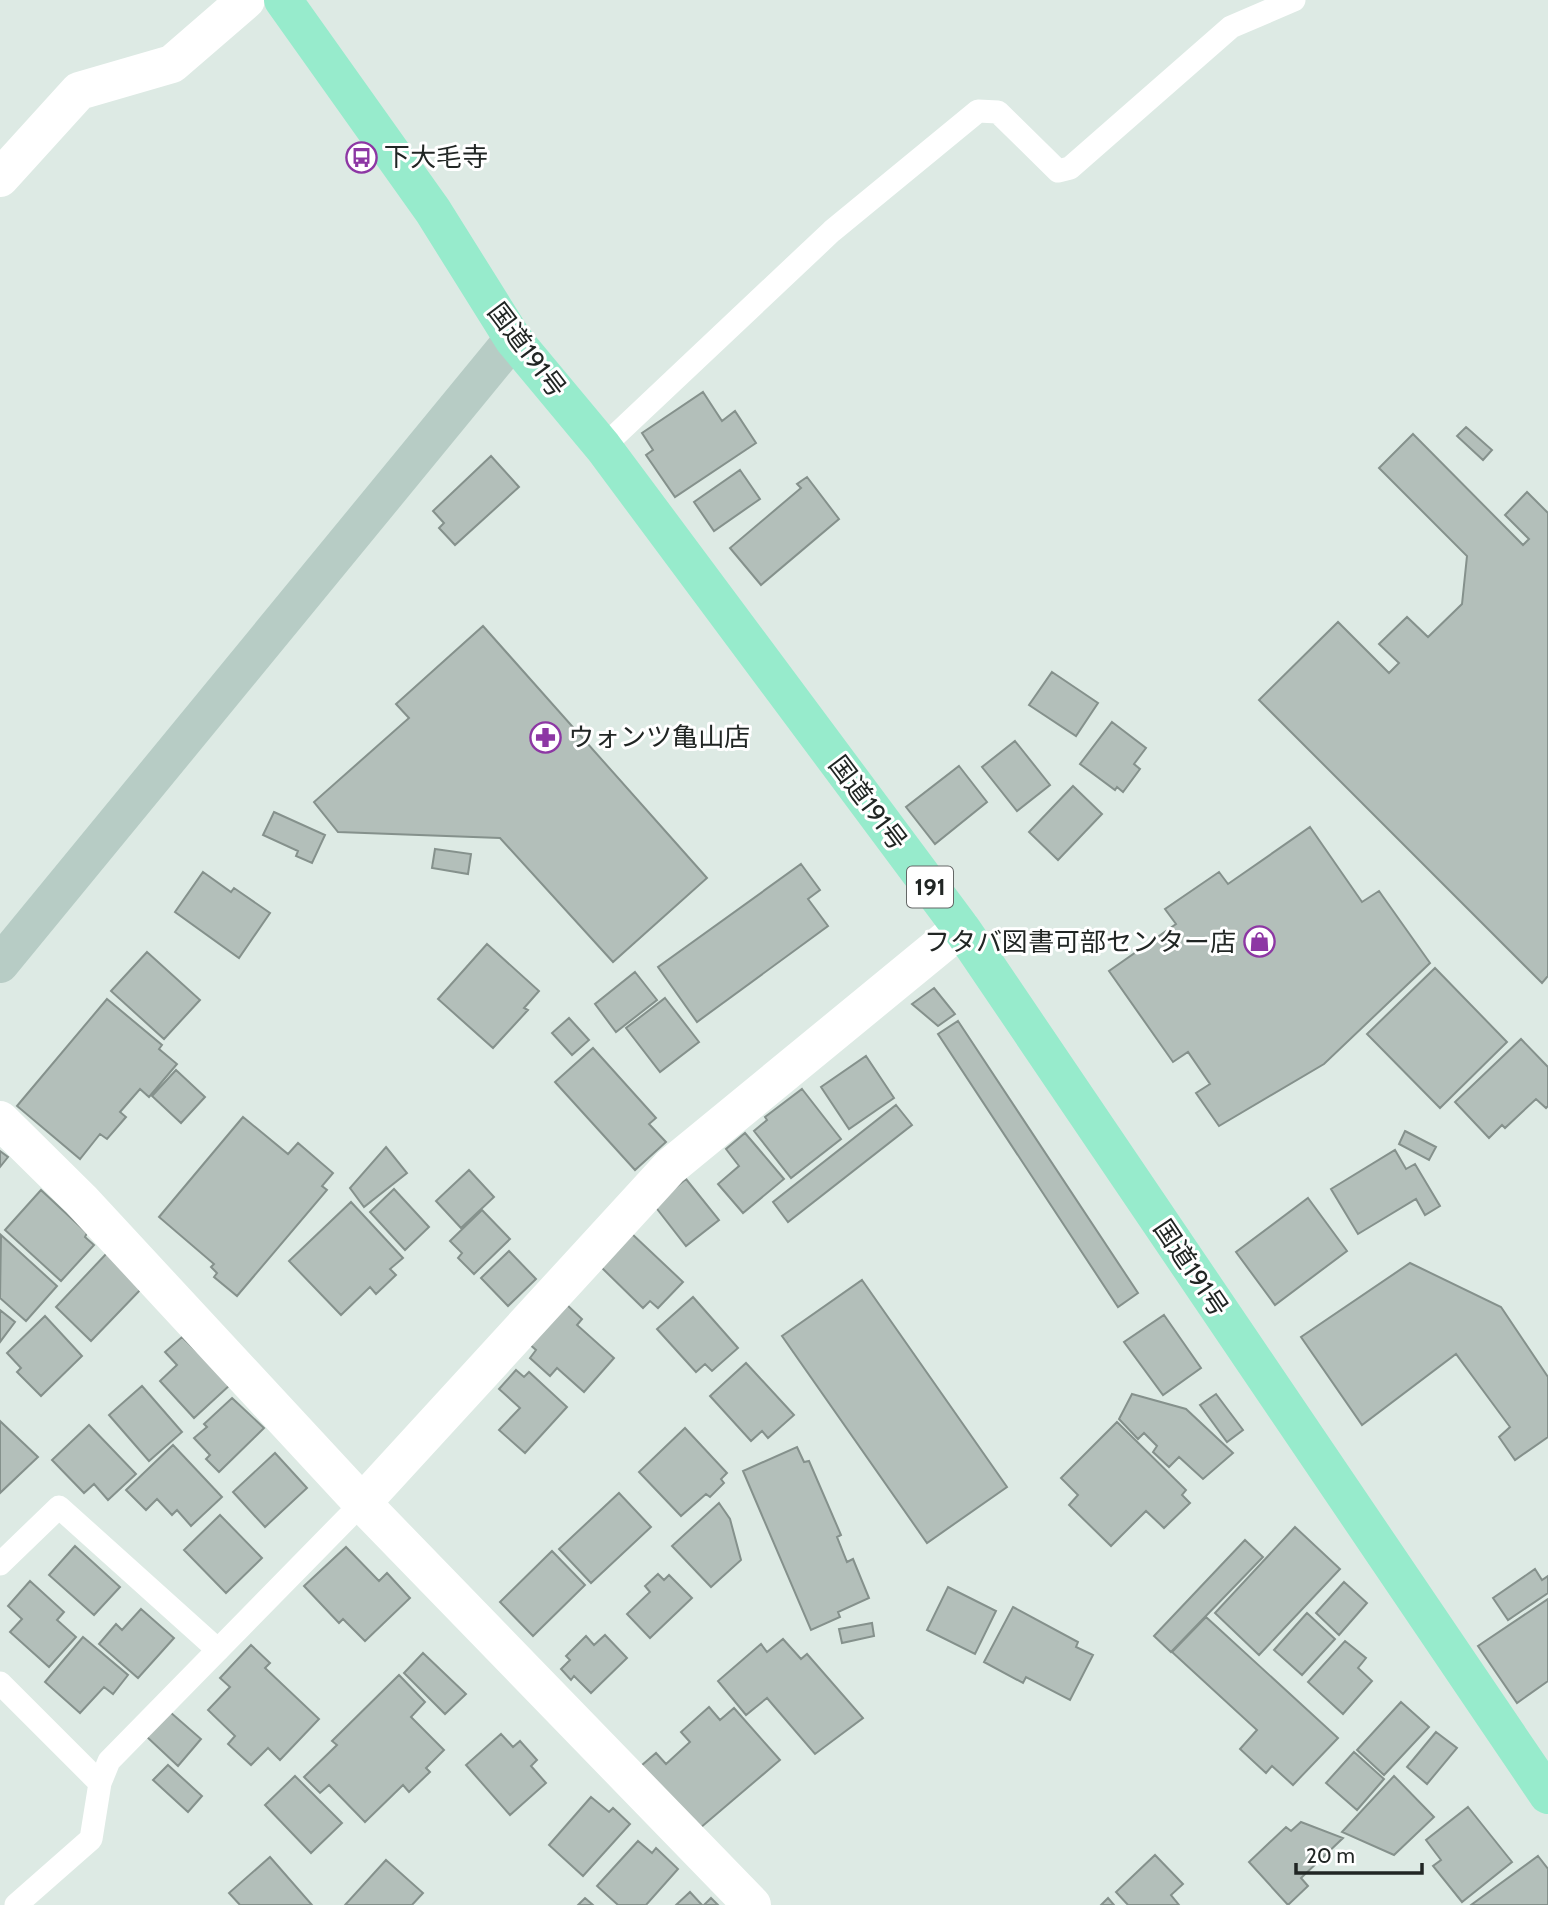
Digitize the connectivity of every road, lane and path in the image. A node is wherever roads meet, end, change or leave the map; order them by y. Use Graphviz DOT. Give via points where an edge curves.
graph roads {
  1 [pos="246,0"];
  2 [pos="283,0"];
  3 [pos="1294,0"];
  4 [pos="0,178"];
  5 [pos="513,339"];
  6 [pos="603,447"];
  7 [pos="961,928"];
  8 [pos="0,964"];
  9 [pos="0,1120"];
  10 [pos="362,1503"];
  11 [pos="0,1564"];
  12 [pos="218,1650"];
  13 [pos="0,1683"];
  14 [pos="100,1783"];
  15 [pos="1548,1796"];
  16 [pos="16,1905"];
  17 [pos="752,1905"];
  1 -- 4 [label="street" via="172,64 79,91"];
  2 -- 5 [label="highway, 国道191号 / 191" via="433,211"];
  3 -- 6 [label="lane" via="1231,27 1070,169 1058,171 998,112 978,111 832,231"];
  5 -- 6 [label="highway, 国道191号 / 191"];
  5 -- 8 [label="street"];
  6 -- 7 [label="highway, 国道191号 / 191"];
  7 -- 10 [label="street" via="670,1167"];
  7 -- 15 [label="highway, 国道191号 / 191"];
  9 -- 10 [label="street" via="81,1200"];
  10 -- 12 [label="lane"];
  10 -- 17 [label="street"];
  11 -- 12 [label="lane" via="59,1507"];
  12 -- 14 [label="lane" via="109,1761"];
  13 -- 14 [label="lane"];
  14 -- 16 [label="lane" via="91,1839"];
}
